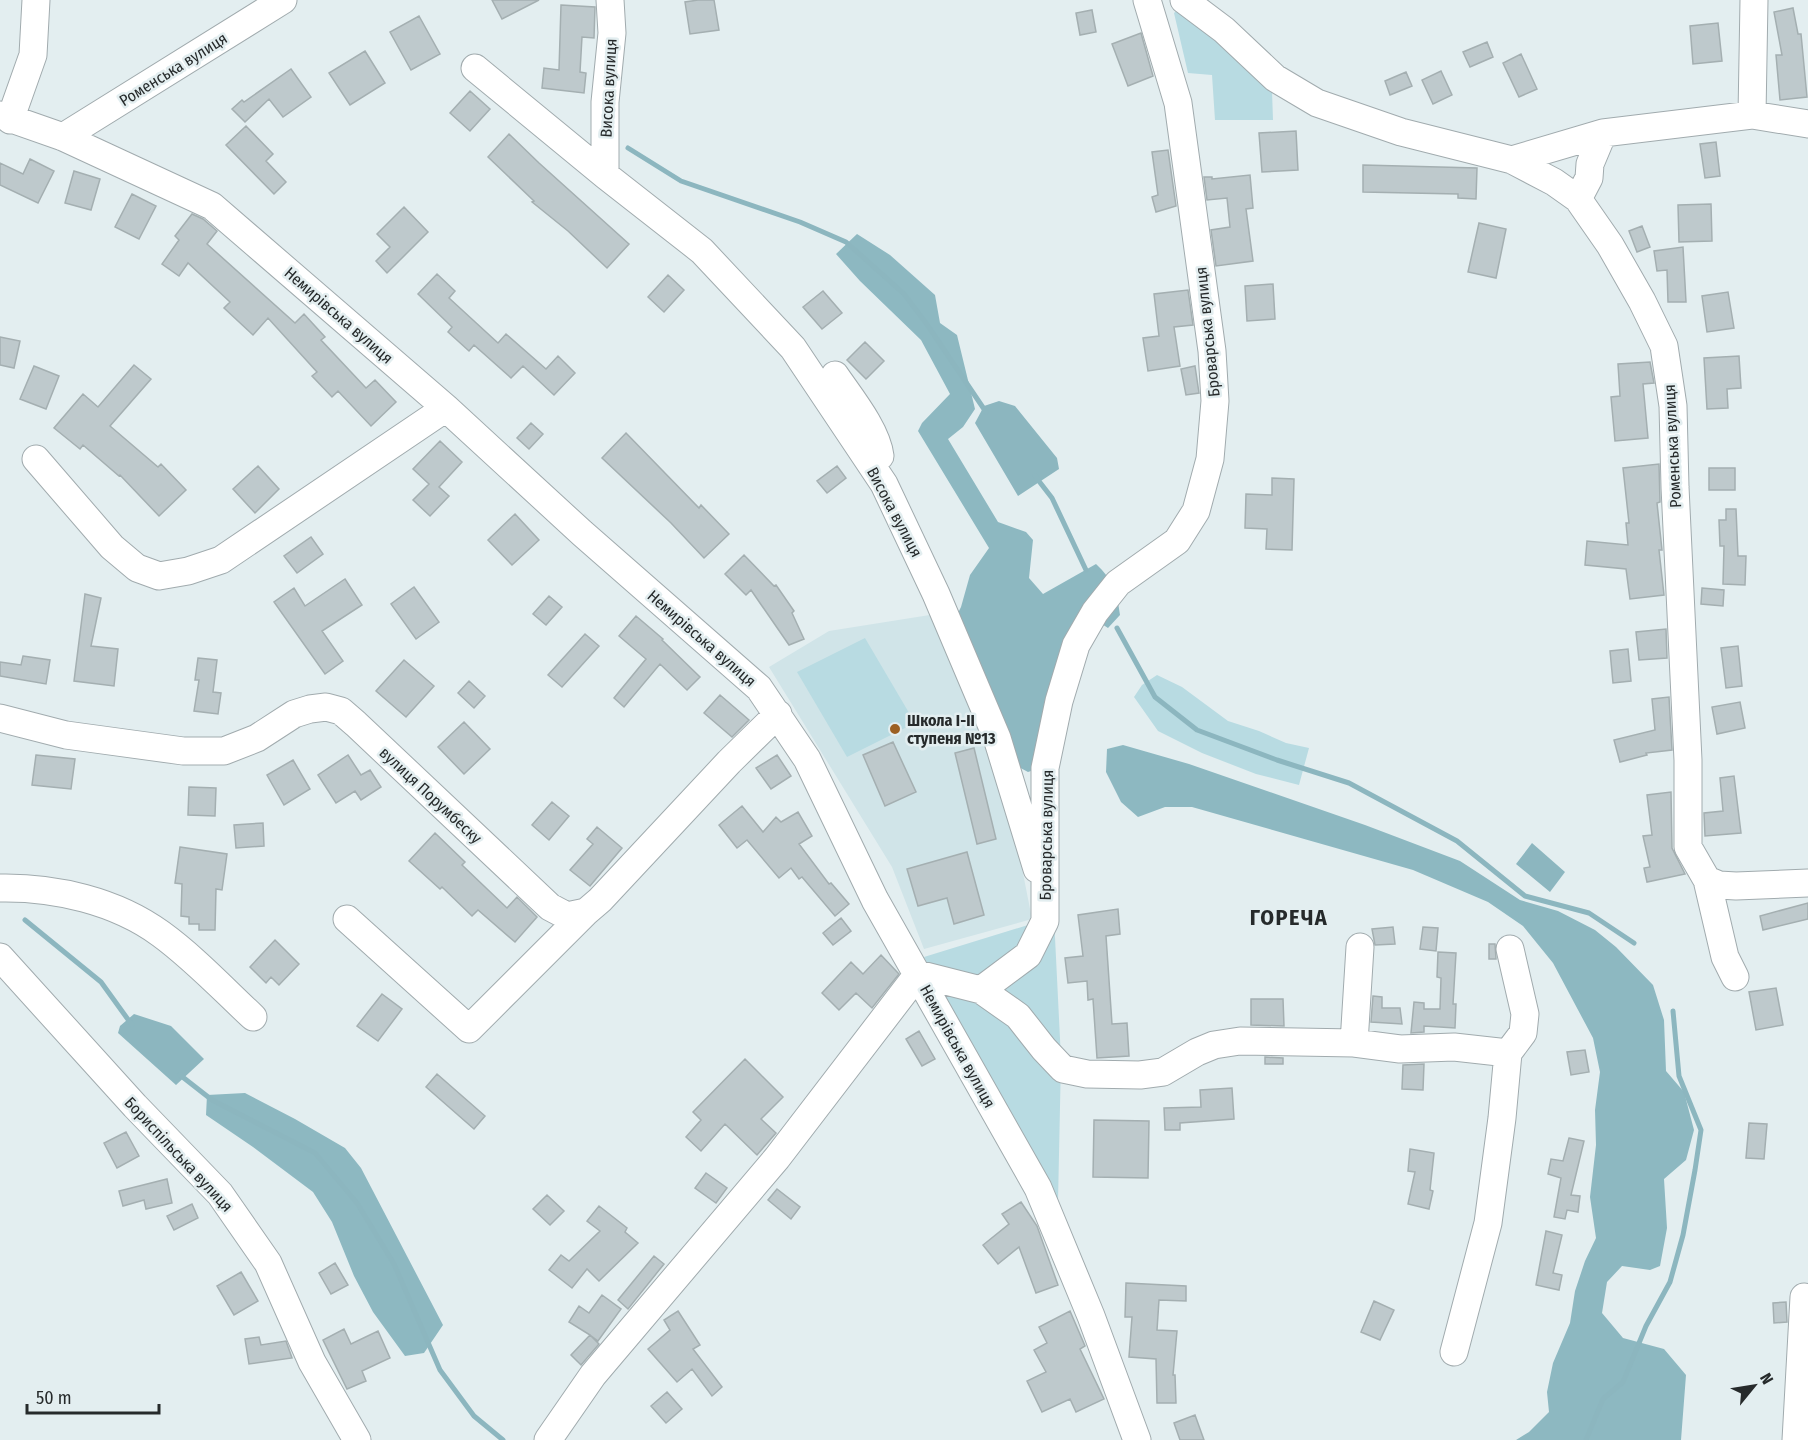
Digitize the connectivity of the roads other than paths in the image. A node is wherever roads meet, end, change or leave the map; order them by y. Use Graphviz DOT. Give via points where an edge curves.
graph roads {
  1 [pos="36,0"];
  2 [pos="283,0"];
  3 [pos="610,0"];
  4 [pos="1147,0"];
  5 [pos="1184,0"];
  6 [pos="1754,0"];
  7 [pos="475,68"];
  8 [pos="1752,115"];
  9 [pos="5,117"];
  10 [pos="1808,124"];
  11 [pos="1604,134"];
  12 [pos="63,137"];
  13 [pos="1512,160"];
  14 [pos="605,175"];
  15 [pos="1578,199"];
  16 [pos="835,375"];
  17 [pos="446,408"];
  18 [pos="36,459"];
  19 [pos="884,484"];
  20 [pos="778,714"];
  21 [pos="0,718"];
  22 [pos="1707,879"];
  23 [pos="1808,883"];
  24 [pos="0,888"];
  25 [pos="1045,896"];
  26 [pos="586,912"];
  27 [pos="347,919"];
  28 [pos="1360,946"];
  29 [pos="1510,949"];
  30 [pos="0,957"];
  31 [pos="918,974"];
  32 [pos="1735,977"];
  33 [pos="981,990"];
  34 [pos="253,1017"];
  35 [pos="1354,1043"];
  36 [pos="1508,1053"];
  37 [pos="1804,1297"];
  38 [pos="1454,1352"];
  39 [pos="357,1440"];
  40 [pos="548,1440"];
  41 [pos="1137,1440"];
  42 [pos="1796,1440"];
  1 -- 9 [label="street" via="33,55"];
  2 -- 12 [label="street, Роменська вулиця"];
  3 -- 14 [label="street, Висока вулиця"];
  4 -- 25 [label="street, Броварська вулиця" via="1180,115 1212,351 1215,401 1210,459 1196,512 1177,541 1118,583 1076,645 1045,768"];
  5 -- 13 [label="street, Роменська вулиця" via="1224,30 1275,78 1317,104 1401,132"];
  6 -- 8 [label="street"];
  7 -- 14 [label="street, Висока вулиця"];
  8 -- 10 [label="street"];
  8 -- 11 [label="street"];
  9 -- 12 [label="street, Немирівська вулиця"];
  11 -- 13 [label="street"];
  11 -- 15 [label="street"];
  12 -- 17 [label="street, Немирівська вулиця" via="212,206"];
  13 -- 15 [label="street, Роменська вулиця"];
  14 -- 19 [label="street, Висока вулиця" via="702,251 794,348"];
  15 -- 22 [label="street, Роменська вулиця" via="1616,254 1664,346 1673,406 1688,847"];
  16 -- 19 [label="street" via="879,446"];
  17 -- 18 [label="street" via="221,560 159,576 137,568 112,547"];
  17 -- 20 [label="street, Немирівська вулиця" via="759,688"];
  19 -- 25 [label="street, Висока вулиця" via="997,738"];
  20 -- 26 [label="street"];
  20 -- 31 [label="street, Немирівська вулиця" via="807,759 875,900"];
  21 -- 26 [label="street, вулиця Порумбеску" via="66,735 183,751 224,752 257,738 294,714 326,707 341,711 550,907 567,916"];
  22 -- 23 [label="street" via="1719,885 1736,886"];
  22 -- 32 [label="street, Роменська вулиця" via="1725,957"];
  24 -- 34 [label="street" via="57,892 131,916 160,933"];
  25 -- 33 [label="street, Броварська вулиця" via="1045,921 1028,955"];
  26 -- 27 [label="street" via="469,1029"];
  28 -- 35 [label="street"];
  29 -- 36 [label="street" via="1525,1014 1523,1033"];
  30 -- 39 [label="street, Бориспільська вулиця" via="135,1107 220,1194 268,1263 312,1362"];
  31 -- 33 [label="street"];
  31 -- 40 [label="street" via="777,1158 593,1376"];
  31 -- 41 [label="street, Немирівська вулиця" via="1038,1188"];
  33 -- 35 [label="street" via="1018,1016 1064,1069 1087,1074 1163,1072 1214,1045 1240,1041"];
  35 -- 36 [label="street" via="1400,1049 1454,1047"];
  36 -- 38 [label="street" via="1488,1223"];
  37 -- 42 [label="street"];
}
